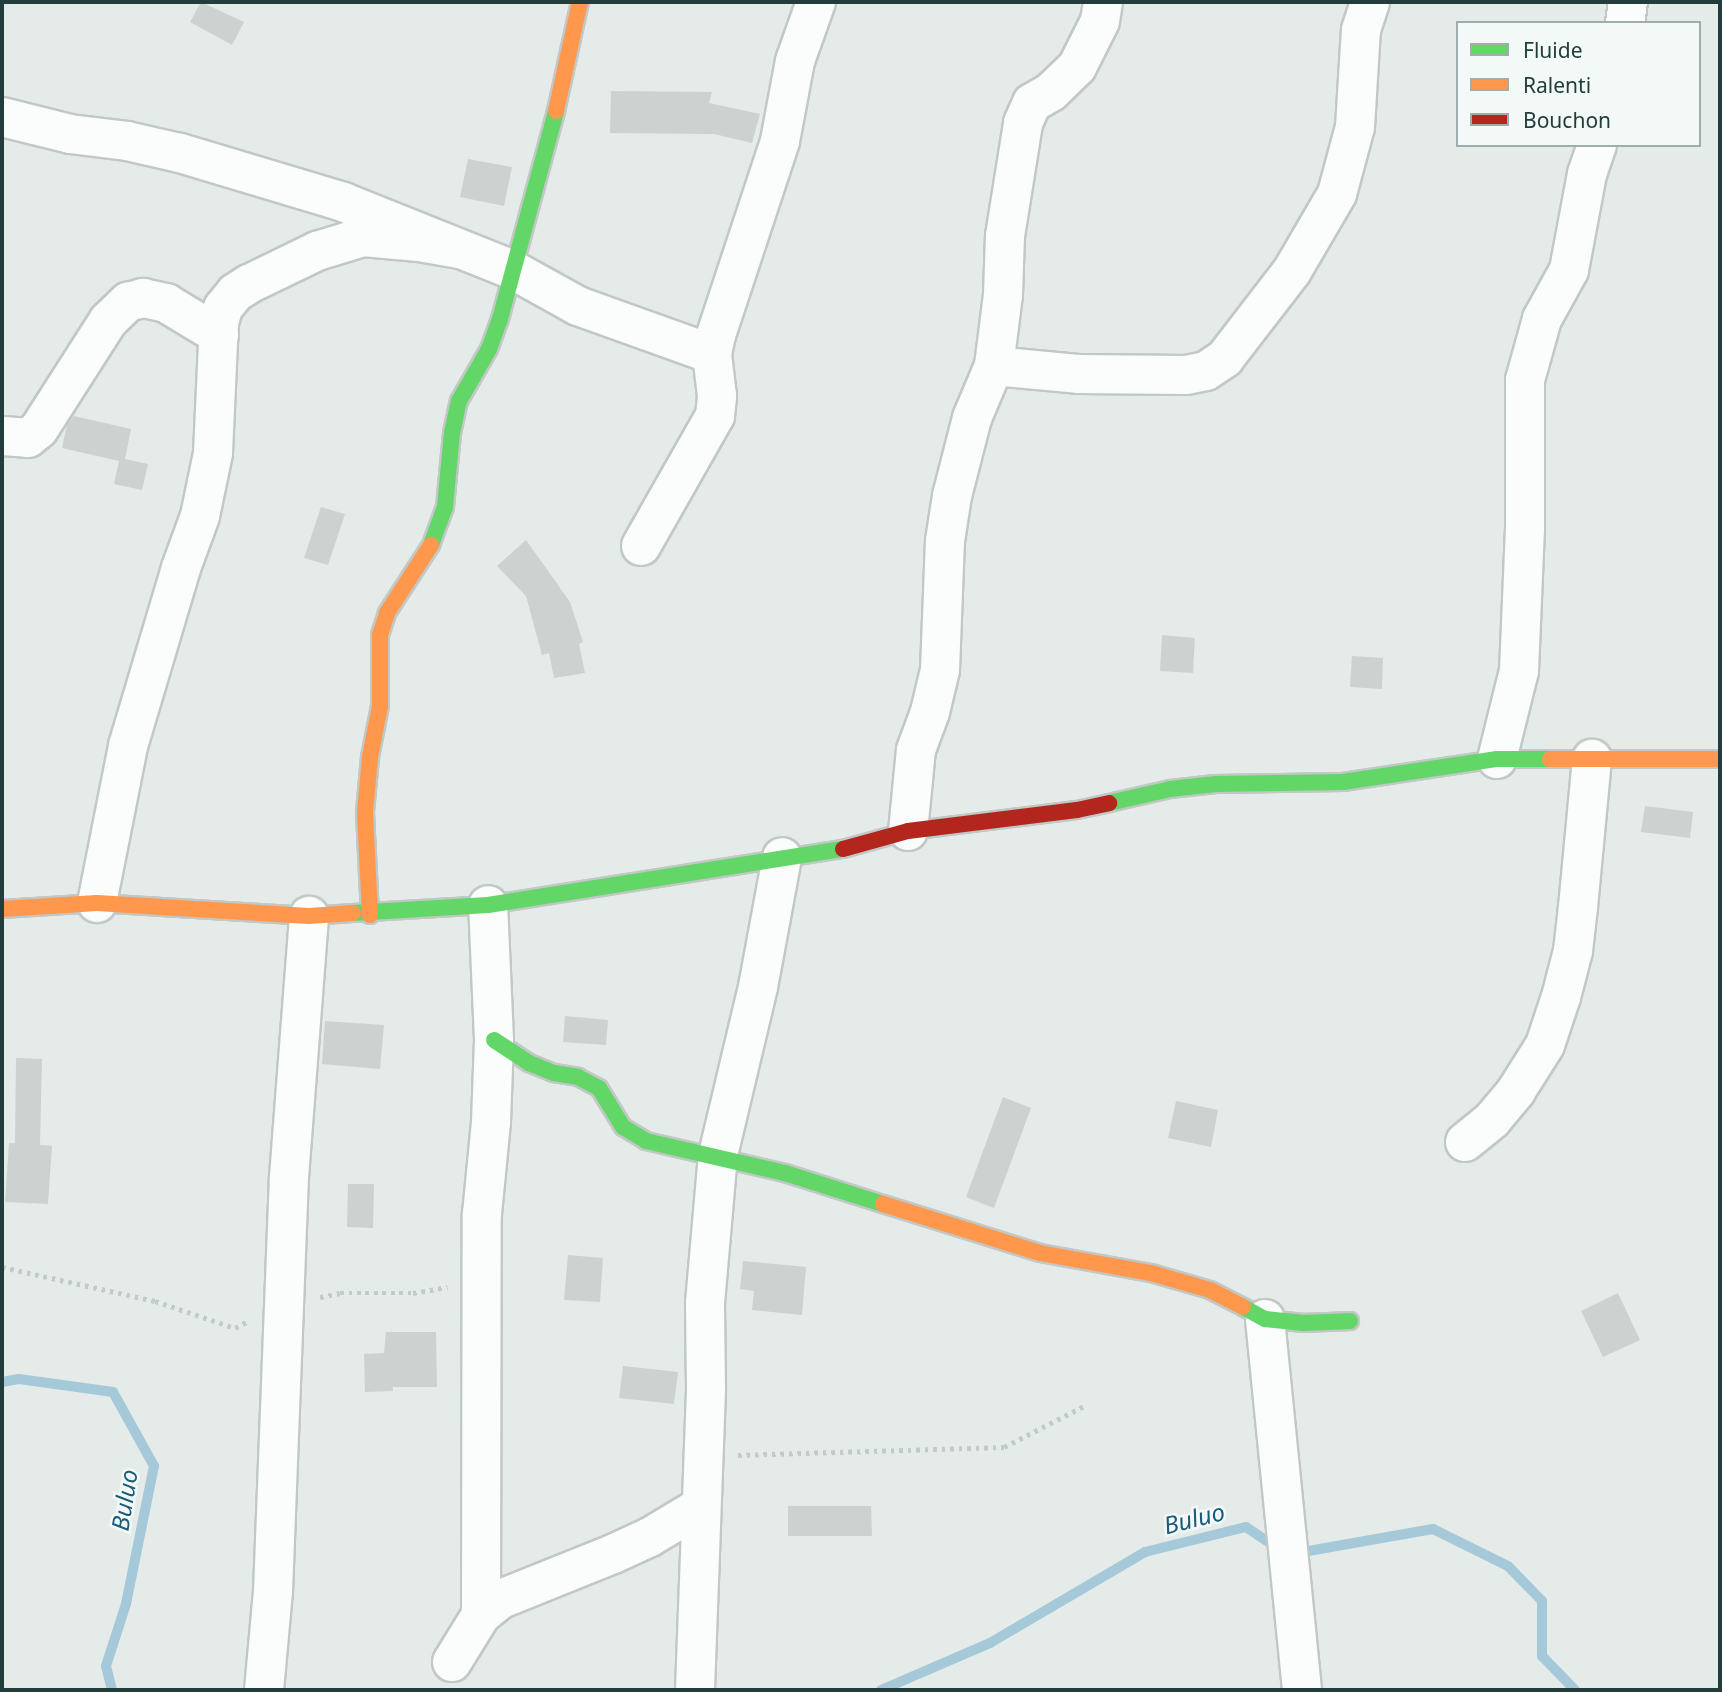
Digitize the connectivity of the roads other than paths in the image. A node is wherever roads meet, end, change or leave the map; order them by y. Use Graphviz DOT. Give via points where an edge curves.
graph roads {
  1 [pos="580,2"];
  2 [pos="816,2"];
  3 [pos="1104,2"];
  4 [pos="1370,2"];
  5 [pos="1628,2"];
  6 [pos="1625,21"];
  7 [pos="2,117"];
  8 [pos="1596,147"];
  9 [pos="459,249"];
  10 [pos="513,270"];
  11 [pos="219,335"];
  12 [pos="712,354"];
  13 [pos="994,366"];
  14 [pos="2,436"];
  15 [pos="641,546"];
  16 [pos="1497,759"];
  17 [pos="1592,759"];
  18 [pos="1720,759"];
  19 [pos="908,831"];
  20 [pos="782,857"];
  21 [pos="97,903"];
  22 [pos="488,905"];
  23 [pos="2,909"];
  24 [pos="370,915"];
  25 [pos="309,916"];
  26 [pos="494,1040"];
  27 [pos="1465,1142"];
  28 [pos="718,1155"];
  29 [pos="1265,1319"];
  30 [pos="1350,1321"];
  31 [pos="700,1507"];
  32 [pos="481,1615"];
  33 [pos="452,1662"];
  34 [pos="264,1690"];
  35 [pos="695,1690"];
  36 [pos="1301,1690"];
  1 -- 10 [label="street"];
  2 -- 12 [label="street" via="795,61 780,141"];
  3 -- 13 [label="street" via="1101,21 1077,67 1051,92 1031,103 1023,123 1005,236"];
  4 -- 13 [label="street" via="1361,30 1356,127 1337,194 1292,271 1224,358 1206,371 1186,375 1077,374"];
  5 -- 6 [label="street"];
  7 -- 9 [label="street" via="180,153 343,202"];
  8 -- 16 [label="street" via="1569,270 1542,319 1525,380 1519,671"];
  9 -- 10 [label="street"];
  9 -- 11 [label="street" via="363,237 317,251 234,293 223,307"];
  10 -- 12 [label="street" via="578,306"];
  10 -- 24 [label="street" via="489,349 459,401 445,507 430,548 387,613 380,635 380,706 365,812"];
  11 -- 14 [label="street" via="166,303 143,298 128,302 108,321 39,429 28,438"];
  11 -- 21 [label="street" via="213,453 200,516 128,746"];
  12 -- 15 [label="street" via="715,416"];
  13 -- 19 [label="street" via="972,418 952,496 943,568 940,670 916,750"];
  16 -- 17 [label="street"];
  16 -- 19 [label="street" via="1343,782 1170,789 1077,810"];
  17 -- 18 [label="street"];
  17 -- 27 [label="street" via="1576,929 1561,997 1545,1045 1516,1091"];
  19 -- 20 [label="street" via="845,849"];
  20 -- 22 [label="street"];
  20 -- 28 [label="street" via="758,987"];
  21 -- 23 [label="street"];
  21 -- 25 [label="street"];
  22 -- 24 [label="street"];
  22 -- 26 [label="street"];
  24 -- 25 [label="street"];
  25 -- 34 [label="street" via="289,1177 273,1592"];
  26 -- 28 [label="street" via="528,1063 578,1077 598,1088 623,1127 646,1141"];
  26 -- 32 [label="street" via="482,1214"];
  28 -- 29 [label="street" via="865,1196 1040,1253 1151,1273 1210,1290"];
  28 -- 31 [label="street" via="705,1303"];
  29 -- 30 [label="street" via="1304,1324"];
  29 -- 36 [label="street"];
  31 -- 32 [label="street" via="650,1537 501,1599"];
  31 -- 35 [label="street"];
  32 -- 33 [label="street"];
}
